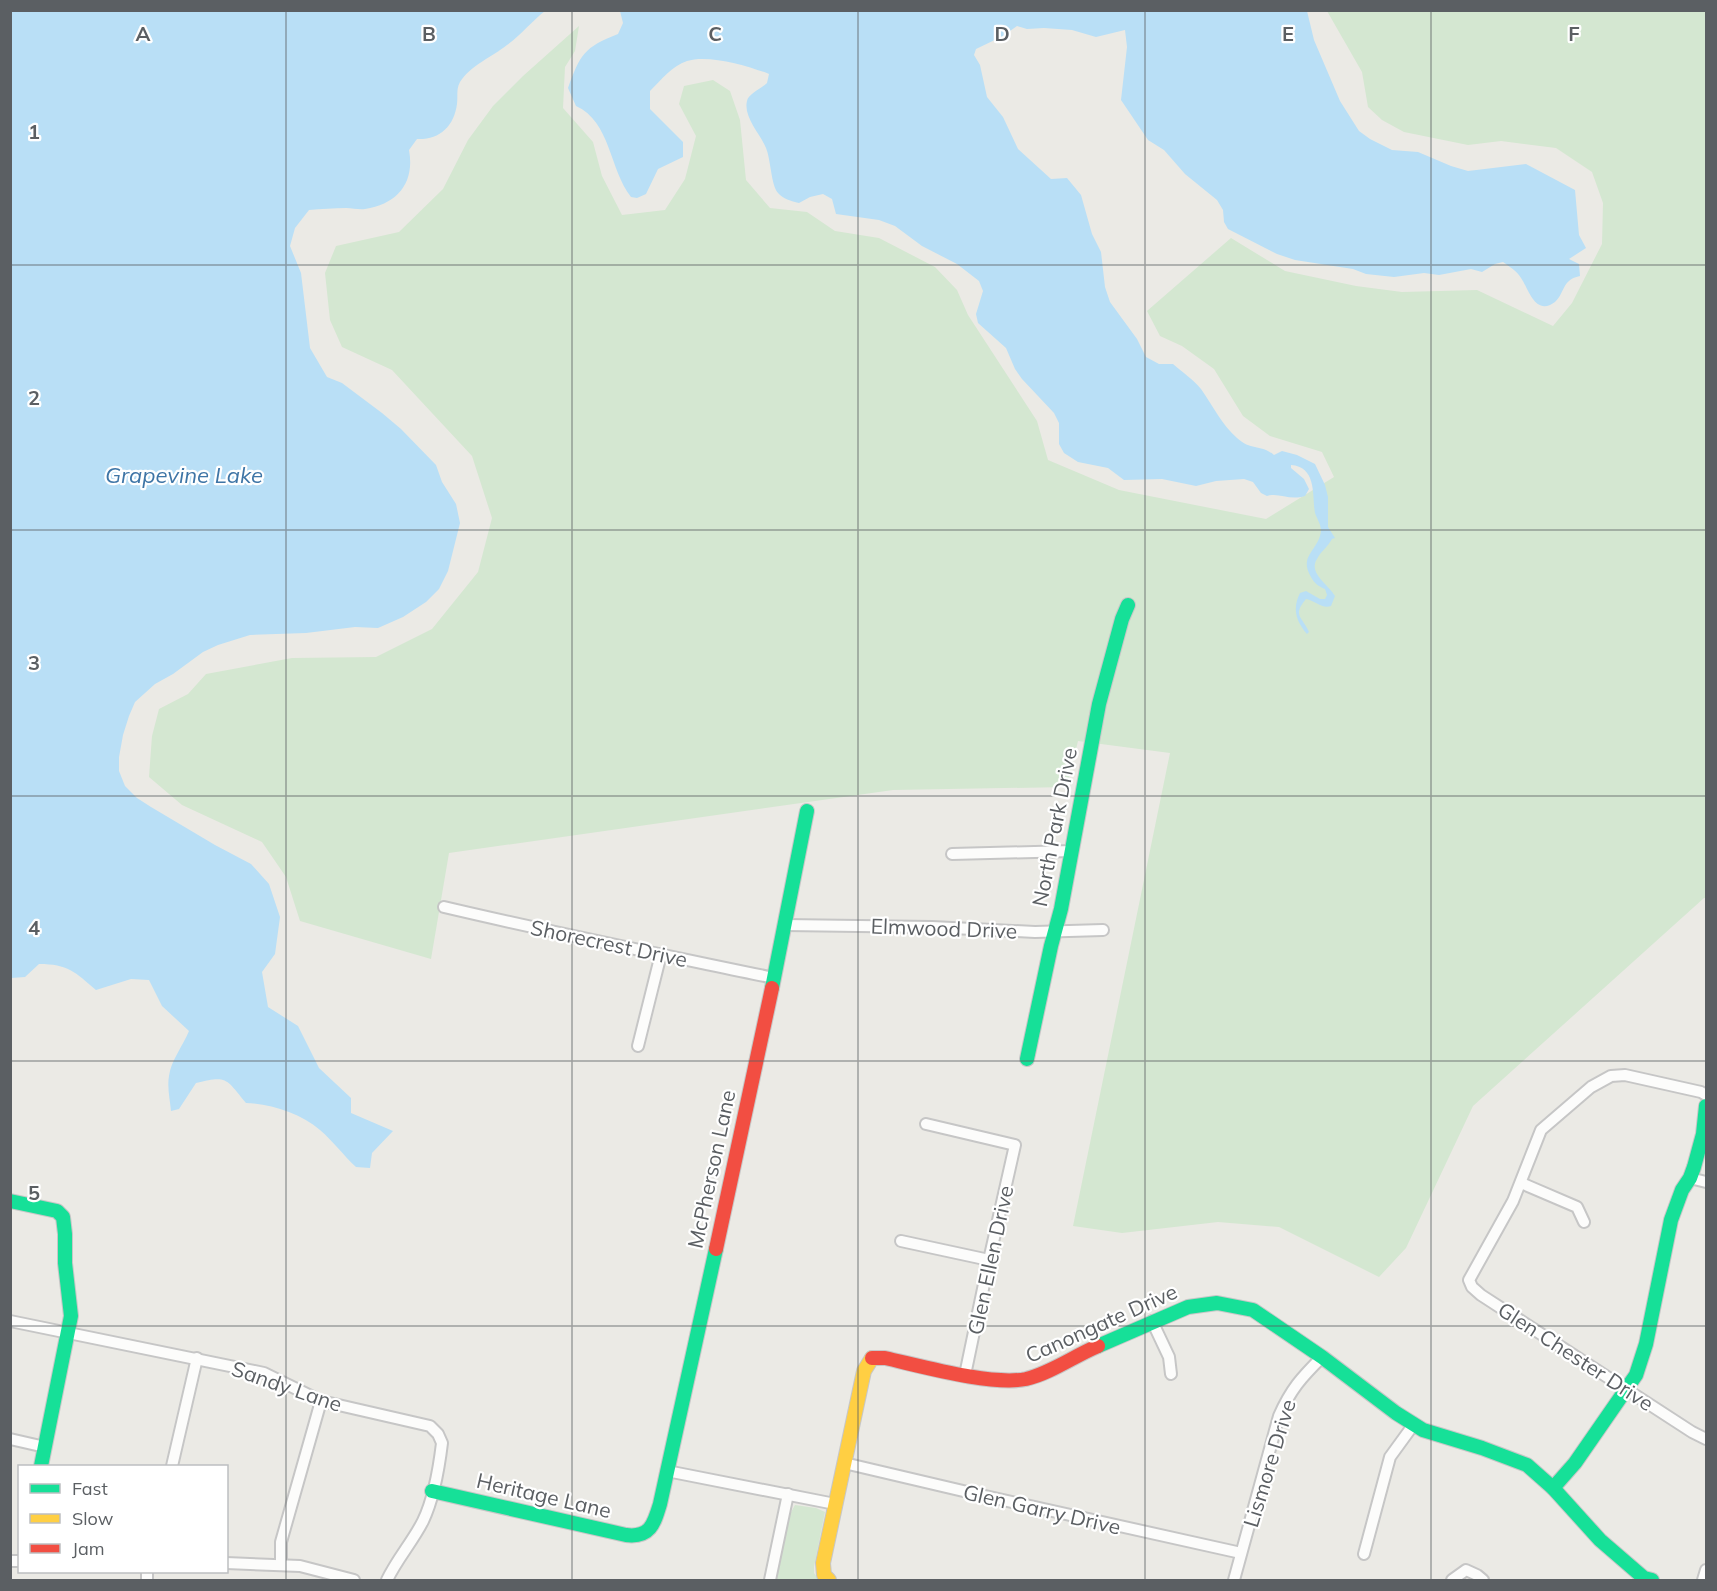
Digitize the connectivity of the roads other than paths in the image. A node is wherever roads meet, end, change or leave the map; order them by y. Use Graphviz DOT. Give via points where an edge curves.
graph roads {
  1 [pos="1128,606"];
  2 [pos="807,811"];
  3 [pos="1072,851"];
  4 [pos="952,854"];
  5 [pos="444,907"];
  6 [pos="785,925"];
  7 [pos="1103,930"];
  8 [pos="1055,931"];
  9 [pos="661,954"];
  10 [pos="774,978"];
  11 [pos="638,1046"];
  12 [pos="1028,1059"];
  13 [pos="1707,1095"];
  14 [pos="1707,1106"];
  15 [pos="926,1124"];
  16 [pos="1690,1178"];
  17 [pos="1707,1182"];
  18 [pos="1521,1183"];
  19 [pos="10,1202"];
  20 [pos="1584,1222"];
  21 [pos="900,1241"];
  22 [pos="988,1260"];
  23 [pos="10,1321"];
  24 [pos="1152,1321"];
  25 [pos="69,1333"];
  26 [pos="1322,1357"];
  27 [pos="197,1358"];
  28 [pos="1171,1374"];
  29 [pos="965,1375"];
  30 [pos="1627,1389"];
  31 [pos="321,1401"];
  32 [pos="1414,1424"];
  33 [pos="1707,1438"];
  34 [pos="10,1439"];
  35 [pos="45,1447"];
  36 [pos="844,1462"];
  37 [pos="41,1465"];
  38 [pos="172,1465"];
  39 [pos="667,1471"];
  40 [pos="1553,1488"];
  41 [pos="432,1491"];
  42 [pos="788,1494"];
  43 [pos="835,1504"];
  44 [pos="645,1533"];
  45 [pos="1241,1553"];
  46 [pos="1364,1554"];
  47 [pos="228,1563"];
  48 [pos="281,1564"];
  49 [pos="1707,1570"];
  50 [pos="1454,1578"];
  51 [pos="354,1581"];
  52 [pos="387,1581"];
  53 [pos="770,1581"];
  54 [pos="829,1581"];
  55 [pos="1234,1581"];
  56 [pos="1483,1581"];
  57 [pos="1652,1581"];
  58 [pos="1703,1581"];
  1 -- 3 [label="street, North Park Drive" via="1099,704"];
  2 -- 6 [label="street, McPherson Lane"];
  3 -- 4 [label="street"];
  3 -- 8 [label="street, North Park Drive"];
  5 -- 9 [label="street, Shorecrest Drive"];
  6 -- 8 [label="street, Elmwood Drive"];
  6 -- 10 [label="street, McPherson Lane"];
  7 -- 8 [label="street, Elmwood Drive"];
  8 -- 12 [label="street, North Park Drive"];
  9 -- 10 [label="street, Shorecrest Drive"];
  9 -- 11 [label="street"];
  10 -- 39 [label="street, McPherson Lane"];
  13 -- 18 [label="street" via="1634,1076 1605,1078 1541,1130"];
  14 -- 16 [label="street"];
  15 -- 22 [label="street, Glen Ellen Drive" via="1016,1145"];
  16 -- 17 [label="street"];
  16 -- 30 [label="street" via="1671,1220 1646,1344"];
  18 -- 20 [label="street" via="1577,1207"];
  18 -- 30 [label="street, Glen Chester Drive" via="1469,1280 1472,1287"];
  19 -- 25 [label="street" via="50,1208 63,1217"];
  21 -- 22 [label="street"];
  22 -- 29 [label="street, Glen Ellen Drive"];
  23 -- 25 [label="street, Sandy Lane"];
  24 -- 26 [label="street, Canongate Drive" via="1199,1304 1253,1310"];
  24 -- 28 [label="street" via="1169,1358"];
  24 -- 29 [label="street, Canongate Drive" via="1025,1379"];
  25 -- 27 [label="street, Sandy Lane"];
  25 -- 35 [label="street"];
  26 -- 32 [label="street, Canongate Drive"];
  26 -- 45 [label="street, Lismore Drive" via="1297,1382 1279,1416"];
  27 -- 31 [label="street, Sandy Lane" via="264,1373"];
  27 -- 38 [label="street"];
  29 -- 36 [label="street, Canongate Drive" via="871,1358 864,1371"];
  30 -- 33 [label="street, Glen Chester Drive"];
  30 -- 40 [label="street"];
  31 -- 41 [label="street, Sandy Lane" via="430,1426 442,1443"];
  31 -- 48 [label="street" via="281,1542"];
  32 -- 40 [label="street, Canongate Drive" via="1454,1442 1520,1462"];
  32 -- 46 [label="street" via="1390,1458"];
  34 -- 35 [label="street"];
  35 -- 37 [label="street"];
  36 -- 43 [label="street, Canongate Drive"];
  36 -- 45 [label="street, Glen Garry Drive"];
  39 -- 42 [label="street"];
  39 -- 44 [label="street, McPherson Lane" via="654,1522"];
  40 -- 57 [label="street, Canongate Drive" via="1600,1540"];
  41 -- 44 [label="street, Heritage Lane" via="626,1535"];
  41 -- 52 [label="street, Sandy Lane" via="423,1522"];
  42 -- 43 [label="street"];
  42 -- 53 [label="street"];
  43 -- 54 [label="street, Canongate Drive" via="823,1563"];
  45 -- 55 [label="street, Lismore Drive"];
  47 -- 48 [label="street"];
  48 -- 51 [label="street"];
  49 -- 58 [label="street"];
  50 -- 56 [label="street" via="1466,1570"];
}
